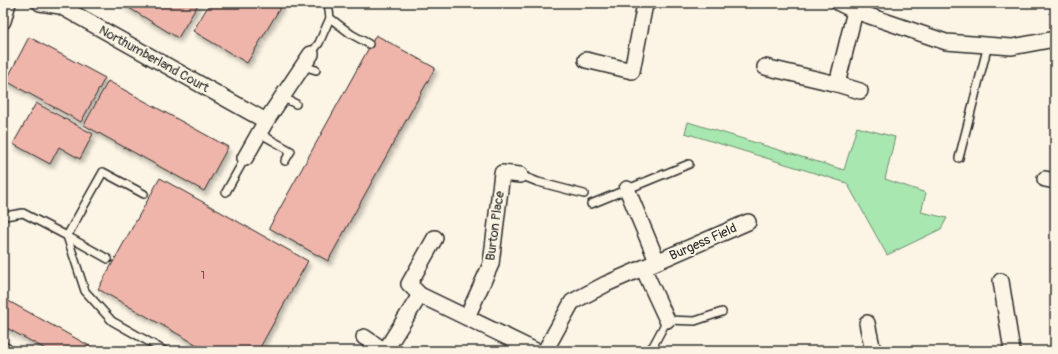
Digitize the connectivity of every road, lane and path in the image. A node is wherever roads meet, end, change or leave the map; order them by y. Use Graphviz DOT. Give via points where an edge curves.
graph roads {
  1 [pos="8,3"];
  2 [pos="40,3"];
  3 [pos="328,3"];
  4 [pos="645,3"];
  5 [pos="839,3"];
  6 [pos="855,11"];
  7 [pos="330,18"];
  8 [pos="3,21"];
  9 [pos="1055,39"];
  10 [pos="369,44"];
  11 [pos="988,45"];
  12 [pos="586,60"];
  13 [pos="310,63"];
  14 [pos="765,67"];
  15 [pos="837,84"];
  16 [pos="860,91"];
  17 [pos="282,97"];
  18 [pos="296,104"];
  19 [pos="263,127"];
  20 [pos="245,158"];
  21 [pos="959,158"];
  22 [pos="285,161"];
  23 [pos="689,164"];
  24 [pos="520,175"];
  25 [pos="627,189"];
  26 [pos="226,192"];
  27 [pos="144,194"];
  28 [pos="584,194"];
  29 [pos="591,204"];
  30 [pos="3,215"];
  31 [pos="748,222"];
  32 [pos="67,236"];
  33 [pos="435,238"];
  34 [pos="108,259"];
  35 [pos="657,261"];
  36 [pos="643,268"];
  37 [pos="1001,281"];
  38 [pos="420,295"];
  39 [pos="722,312"];
  40 [pos="467,317"];
  41 [pos="667,320"];
  42 [pos="867,323"];
  43 [pos="364,337"];
  44 [pos="166,351"];
  45 [pos="536,351"];
  46 [pos="545,351"];
  47 [pos="647,351"];
  48 [pos="873,351"];
  49 [pos="1012,351"];
  1 -- 8 [label="street"];
  2 -- 19 [label="street, Northumberland Court" via="60,6"];
  3 -- 7 [label="lane"];
  4 -- 12 [label="street" via="632,71"];
  5 -- 6 [label="street"];
  6 -- 11 [label="street" via="946,42"];
  6 -- 15 [label="street"];
  7 -- 10 [label="lane"];
  7 -- 13 [label="lane"];
  9 -- 11 [label="street" via="1012,47"];
  11 -- 21 [label="lane"];
  13 -- 17 [label="street"];
  14 -- 15 [label="street"];
  15 -- 16 [label="street"];
  17 -- 18 [label="lane"];
  17 -- 19 [label="street"];
  19 -- 20 [label="street"];
  19 -- 22 [label="lane" via="291,151"];
  20 -- 26 [label="lane"];
  23 -- 25 [label="lane"];
  24 -- 28 [label="lane"];
  24 -- 40 [label="street, Burton Place" via="502,173 491,264"];
  25 -- 29 [label="lane"];
  25 -- 35 [label="street, Burgess Field"];
  27 -- 32 [label="lane" via="103,172"];
  30 -- 32 [label="lane" via="23,213"];
  31 -- 35 [label="street, Burgess Field"];
  32 -- 34 [label="lane"];
  32 -- 44 [label="lane" via="85,291 112,321"];
  33 -- 38 [label="street" via="409,284"];
  35 -- 36 [label="street, Burgess Field"];
  36 -- 41 [label="street"];
  36 -- 46 [label="street, Burgess Field" via="572,302"];
  37 -- 49 [label="street"];
  38 -- 40 [label="street"];
  38 -- 43 [label="street" via="386,351"];
  39 -- 41 [label="lane" via="695,321"];
  40 -- 45 [label="street"];
  41 -- 47 [label="lane" via="653,346"];
  42 -- 48 [label="street"];
}
